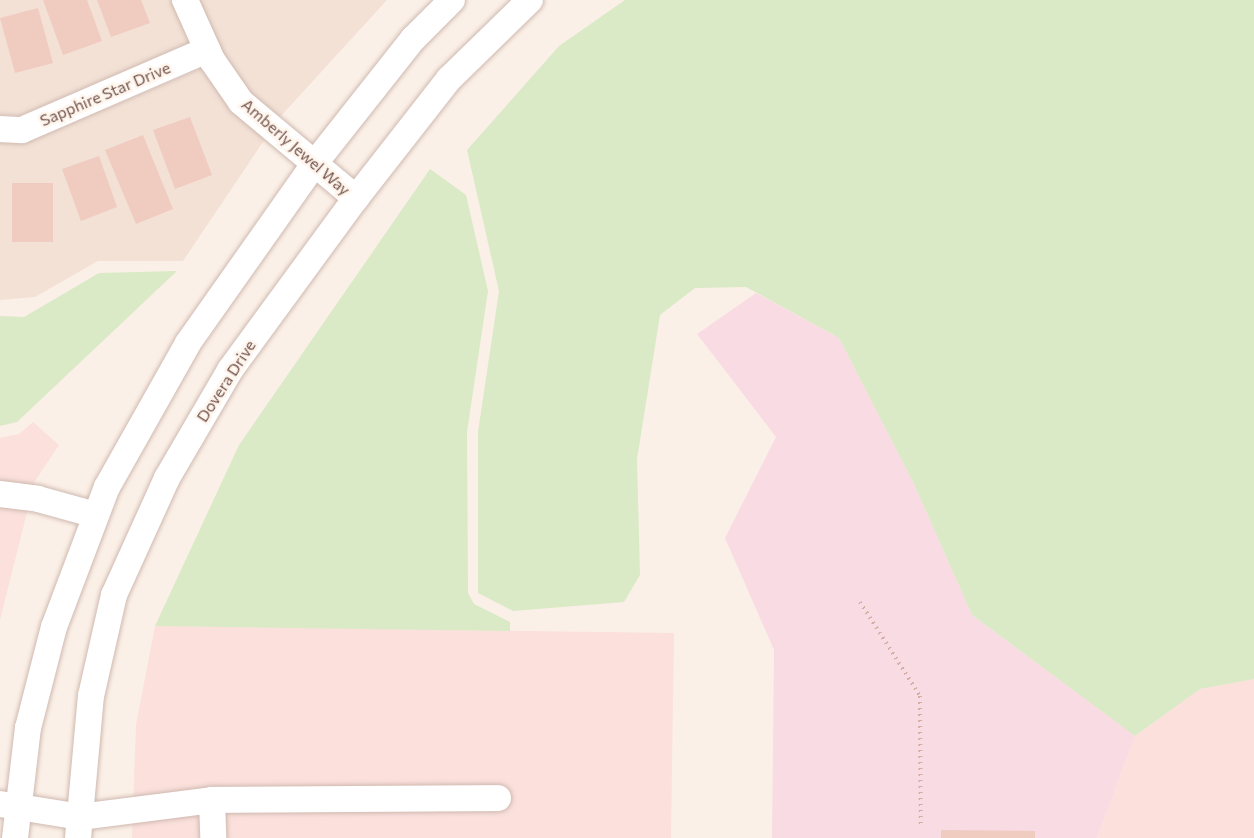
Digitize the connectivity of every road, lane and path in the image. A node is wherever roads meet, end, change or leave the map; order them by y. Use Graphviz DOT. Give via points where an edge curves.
graph roads {
  1 [pos="185,0"];
  2 [pos="452,0"];
  3 [pos="530,0"];
  4 [pos="207,50"];
  5 [pos="0,129"];
  6 [pos="315,163"];
  7 [pos="356,198"];
  8 [pos="0,494"];
  9 [pos="96,515"];
  10 [pos="860,602"];
  11 [pos="498,798"];
  12 [pos="212,800"];
  13 [pos="10,805"];
  14 [pos="921,826"];
  15 [pos="79,828"];
  16 [pos="15,838"];
  17 [pos="213,838"];
  1 -- 4 [label="street, Amberly Jewel Way"];
  2 -- 6 [label="street" via="413,39"];
  3 -- 7 [label="street, Dovera Drive" via="449,79"];
  4 -- 5 [label="street, Sapphire Star Drive" via="22,130"];
  4 -- 6 [label="street, Amberly Jewel Way" via="241,102"];
  6 -- 7 [label="street, Amberly Jewel Way"];
  6 -- 9 [label="street" via="188,343 106,488"];
  7 -- 15 [label="street, Dovera Drive" via="230,370 167,478 114,595 91,696"];
  8 -- 9 [label="street" via="38,499"];
  9 -- 13 [label="street" via="54,627"];
  10 -- 14 [label="path" via="920,696"];
  11 -- 12 [label="street"];
  12 -- 15 [label="street"];
  12 -- 17 [label="street"];
  13 -- 15 [label="street"];
  13 -- 16 [label="street"];
}
